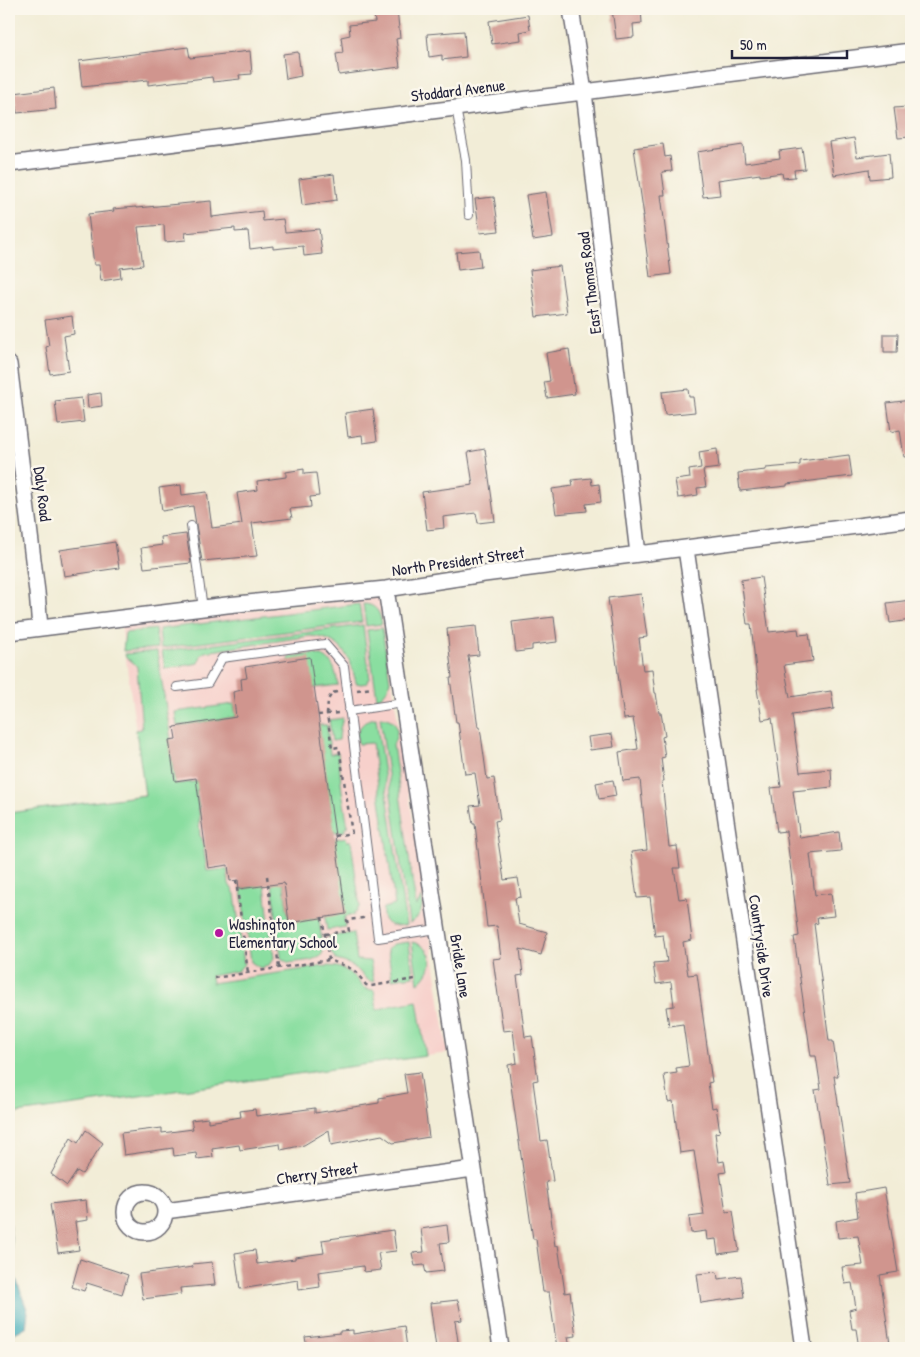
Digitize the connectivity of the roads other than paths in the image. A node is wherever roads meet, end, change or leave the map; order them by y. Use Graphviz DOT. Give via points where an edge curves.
graph roads {
  1 [pos="571,9"];
  2 [pos="911,51"];
  3 [pos="584,92"];
  4 [pos="456,108"];
  5 [pos="9,164"];
  6 [pos="469,216"];
  7 [pos="9,364"];
  8 [pos="911,519"];
  9 [pos="191,526"];
  10 [pos="686,549"];
  11 [pos="638,554"];
  12 [pos="386,588"];
  13 [pos="203,608"];
  14 [pos="40,628"];
  15 [pos="9,632"];
  16 [pos="177,687"];
  17 [pos="404,704"];
  18 [pos="345,711"];
  19 [pos="437,929"];
  20 [pos="474,1169"];
  21 [pos="165,1210"];
  22 [pos="501,1348"];
  23 [pos="804,1348"];
  1 -- 3 [label="street, East Thomas Road"];
  2 -- 3 [label="street, Stoddard Avenue"];
  3 -- 4 [label="street, Stoddard Avenue"];
  3 -- 11 [label="street, East Thomas Road"];
  4 -- 5 [label="street, Stoddard Avenue"];
  4 -- 6 [label="lane" via="466,160"];
  7 -- 14 [label="street, Daly Road"];
  8 -- 10 [label="street, North President Street"];
  9 -- 13 [label="lane"];
  10 -- 11 [label="street, North President Street"];
  10 -- 23 [label="street, Countryside Drive"];
  11 -- 12 [label="street, North President Street"];
  12 -- 13 [label="street, North President Street"];
  12 -- 17 [label="street, Bridle Lane"];
  13 -- 14 [label="street, North President Street"];
  14 -- 15 [label="street, North President Street"];
  16 -- 18 [label="lane" via="208,683 222,658 325,644 344,666"];
  17 -- 18 [label="lane"];
  17 -- 19 [label="street, Bridle Lane"];
  18 -- 19 [label="lane" via="378,938"];
  19 -- 20 [label="street, Bridle Lane"];
  20 -- 21 [label="street, Cherry Street"];
  20 -- 22 [label="street, Bridle Lane"];
}
